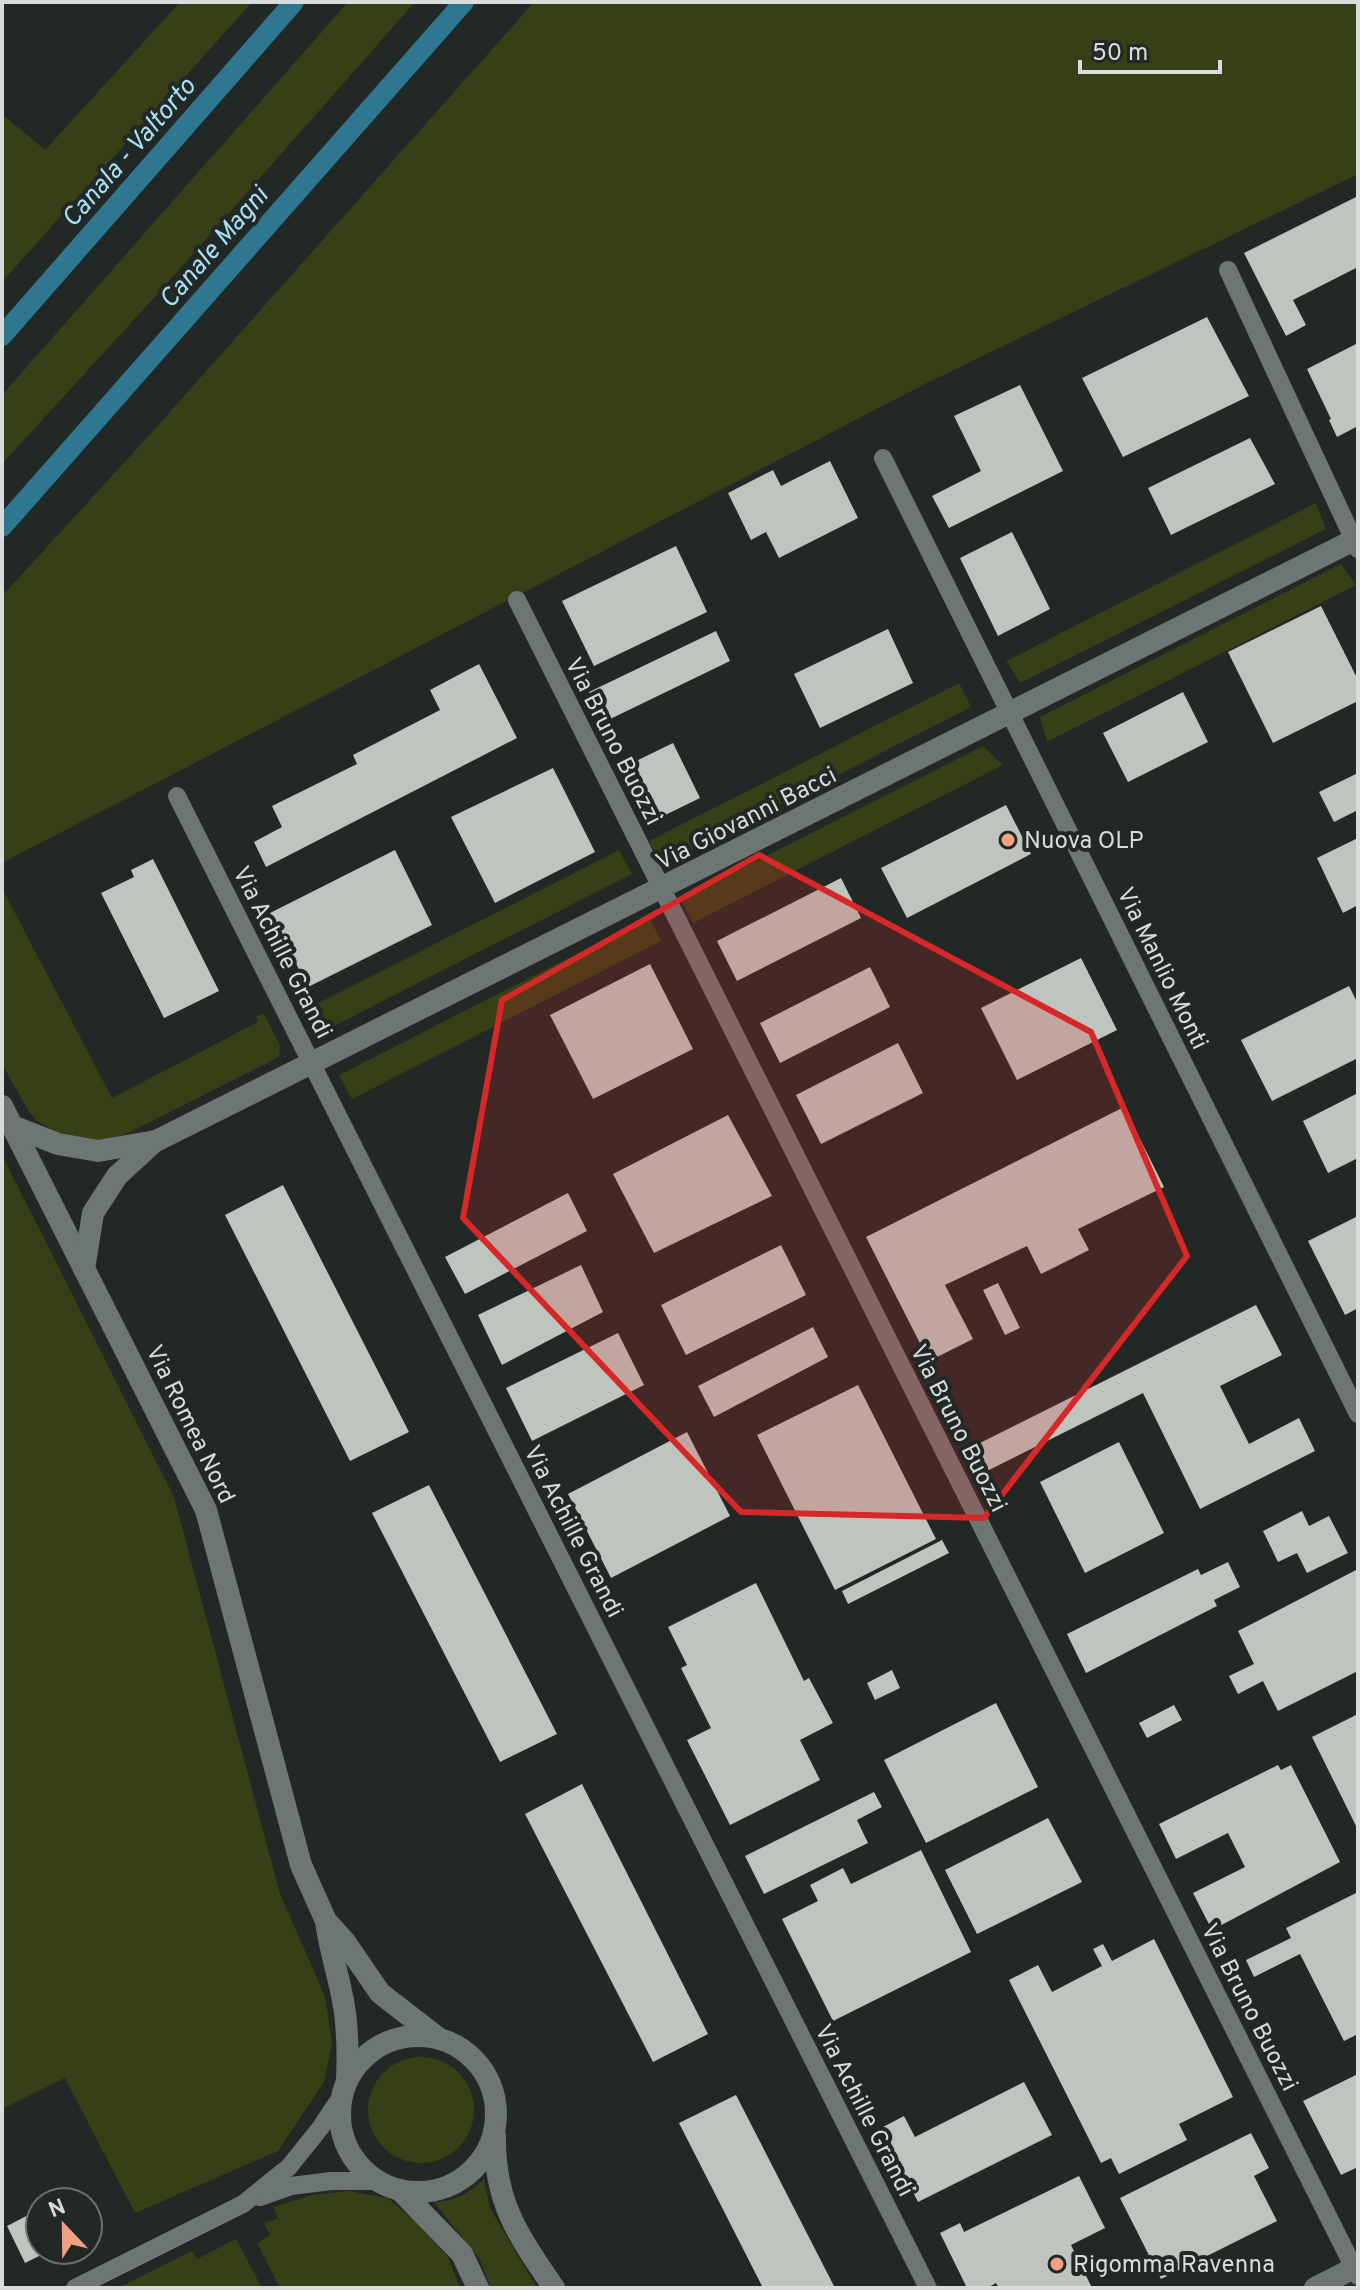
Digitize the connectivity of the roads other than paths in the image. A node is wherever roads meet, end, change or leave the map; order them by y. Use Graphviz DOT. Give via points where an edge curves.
graph roads {
  1 [pos="1228,270"];
  2 [pos="883,458"];
  3 [pos="1357,543"];
  4 [pos="517,600"];
  5 [pos="1010,714"];
  6 [pos="177,796"];
  7 [pos="662,889"];
  8 [pos="313,1064"];
  9 [pos="7,1116"];
  10 [pos="156,1141"];
  11 [pos="84,1269"];
  12 [pos="1357,1408"];
  13 [pos="326,1921"];
  14 [pos="438,2038"];
  15 [pos="345,2089"];
  16 [pos="495,2128"];
  17 [pos="378,2181"];
  18 [pos="400,2190"];
  19 [pos="243,2204"];
  20 [pos="1357,2270"];
  21 [pos="75,2288"];
  22 [pos="478,2288"];
  23 [pos="554,2288"];
  24 [pos="928,2288"];
  25 [pos="1315,2288"];
  1 -- 3 [label="street"];
  2 -- 5 [label="street, Via Manlio Monti"];
  3 -- 5 [label="main road, Via Giovanni Bacci"];
  4 -- 7 [label="street, Via Bruno Buozzi"];
  5 -- 7 [label="main road, Via Giovanni Bacci"];
  5 -- 12 [label="street, Via Manlio Monti"];
  6 -- 8 [label="street, Via Achille Grandi"];
  7 -- 8 [label="main road, Via Giovanni Bacci"];
  7 -- 20 [label="street, Via Bruno Buozzi"];
  8 -- 10 [label="main road, Via Giovanni Bacci"];
  8 -- 24 [label="street, Via Achille Grandi"];
  9 -- 10 [label="main road, Via Giovanni Bacci" via="58,1144 98,1151"];
  9 -- 11 [label="main road, Via Romea Nord"];
  10 -- 11 [label="main road, Via Giovanni Bacci" via="117,1176 93,1213"];
  11 -- 13 [label="main road, Via Romea Nord" via="206,1510 301,1865"];
  13 -- 14 [label="main road, Via Romea Nord" via="380,1993"];
  13 -- 15 [label="main road, Via Romea Nord" via="345,2010"];
  14 -- 15 [label="main road" via="394,2040 374,2050"];
  14 -- 16 [label="main road" via="477,2062 490,2082"];
  15 -- 17 [label="main road" via="340,2114 346,2143"];
  15 -- 19 [label="street" via="289,2167"];
  16 -- 18 [label="main road" via="487,2152 450,2186"];
  16 -- 23 [label="main road" via="499,2190 517,2234"];
  17 -- 18 [label="main road"];
  17 -- 19 [label="street" via="291,2186"];
  18 -- 22 [label="main road" via="462,2254"];
  19 -- 21 [label="street"];
  20 -- 25 [label="main road"];
}
